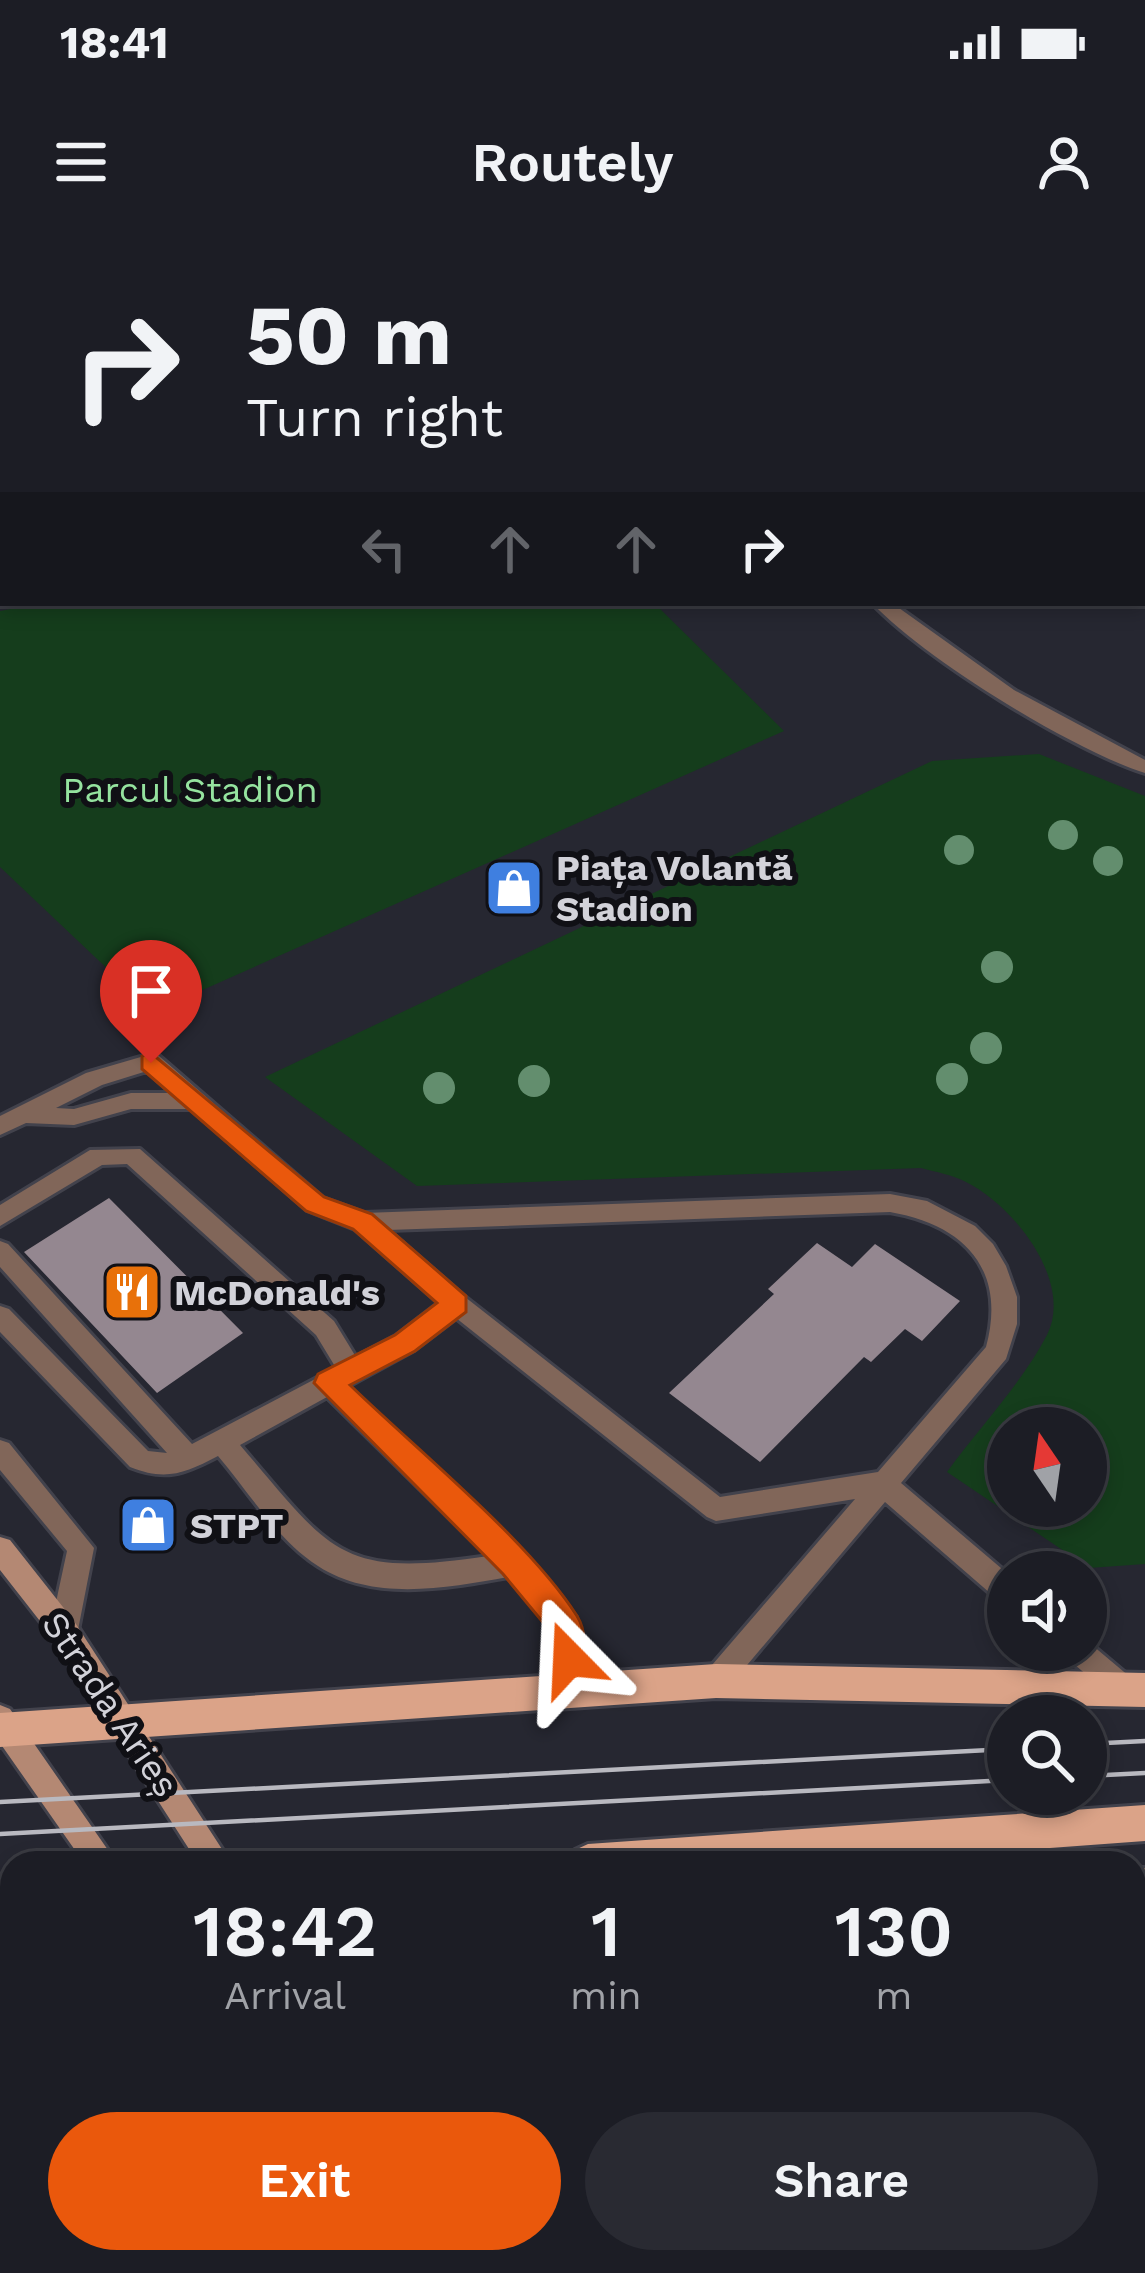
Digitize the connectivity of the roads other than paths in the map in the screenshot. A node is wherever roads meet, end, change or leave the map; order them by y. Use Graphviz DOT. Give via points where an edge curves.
graph roads {
  1 [pos="885,606"];
  2 [pos="1145,767"];
  3 [pos="191,1102"];
  4 [pos="10,1120"];
  5 [pos="0,1217"];
  6 [pos="363,1222"];
  7 [pos="0,1251"];
  8 [pos="456,1304"];
  9 [pos="0,1316"];
  10 [pos="340,1377"];
  11 [pos="220,1442"];
  12 [pos="0,1451"];
  13 [pos="189,1459"];
  14 [pos="882,1484"];
  15 [pos="0,1549"];
  16 [pos="514,1564"];
  17 [pos="987,1573"];
  18 [pos="64,1630"];
  19 [pos="1107,1670"];
  20 [pos="716,1681"];
  21 [pos="1136,1690"];
  22 [pos="572,1691"];
  23 [pos="124,1722"];
  24 [pos="2,1726"];
  25 [pos="1145,1823"];
  26 [pos="916,1850"];
  27 [pos="93,1851"];
  28 [pos="208,1851"];
  1 -- 2 [label="street" via="1027,708"];
  3 -- 4 [label="street" via="130,1102 74,1117"];
  3 -- 4 [label="street" via="151,1063 94,1079"];
  3 -- 6 [label="street" via="315,1204"];
  5 -- 10 [label="street" via="98,1156 132,1155 325,1328"];
  6 -- 8 [label="street"];
  6 -- 14 [label="street" via="890,1203 929,1210 978,1244 999,1274 1010,1321 997,1352"];
  7 -- 13 [label="street"];
  8 -- 10 [label="street"];
  8 -- 14 [label="street" via="716,1509"];
  9 -- 13 [label="street" via="139,1459 157,1466"];
  10 -- 11 [label="street"];
  10 -- 16 [label="street"];
  11 -- 13 [label="street"];
  11 -- 16 [label="street" via="328,1558 402,1575"];
  12 -- 18 [label="street" via="81,1548"];
  14 -- 17 [label="street"];
  14 -- 20 [label="street"];
  15 -- 18 [label="main road, Strada Arieș"];
  16 -- 22 [label="street" via="566,1627"];
  18 -- 23 [label="main road, Strada Arieș"];
  19 -- 21 [label="street"];
  20 -- 21 [label="main road"];
  20 -- 22 [label="main road"];
  22 -- 23 [label="main road"];
  23 -- 24 [label="main road"];
  23 -- 28 [label="main road, Strada Arieș"];
  24 -- 27 [label="main road"];
  25 -- 26 [label="main road"];
}
